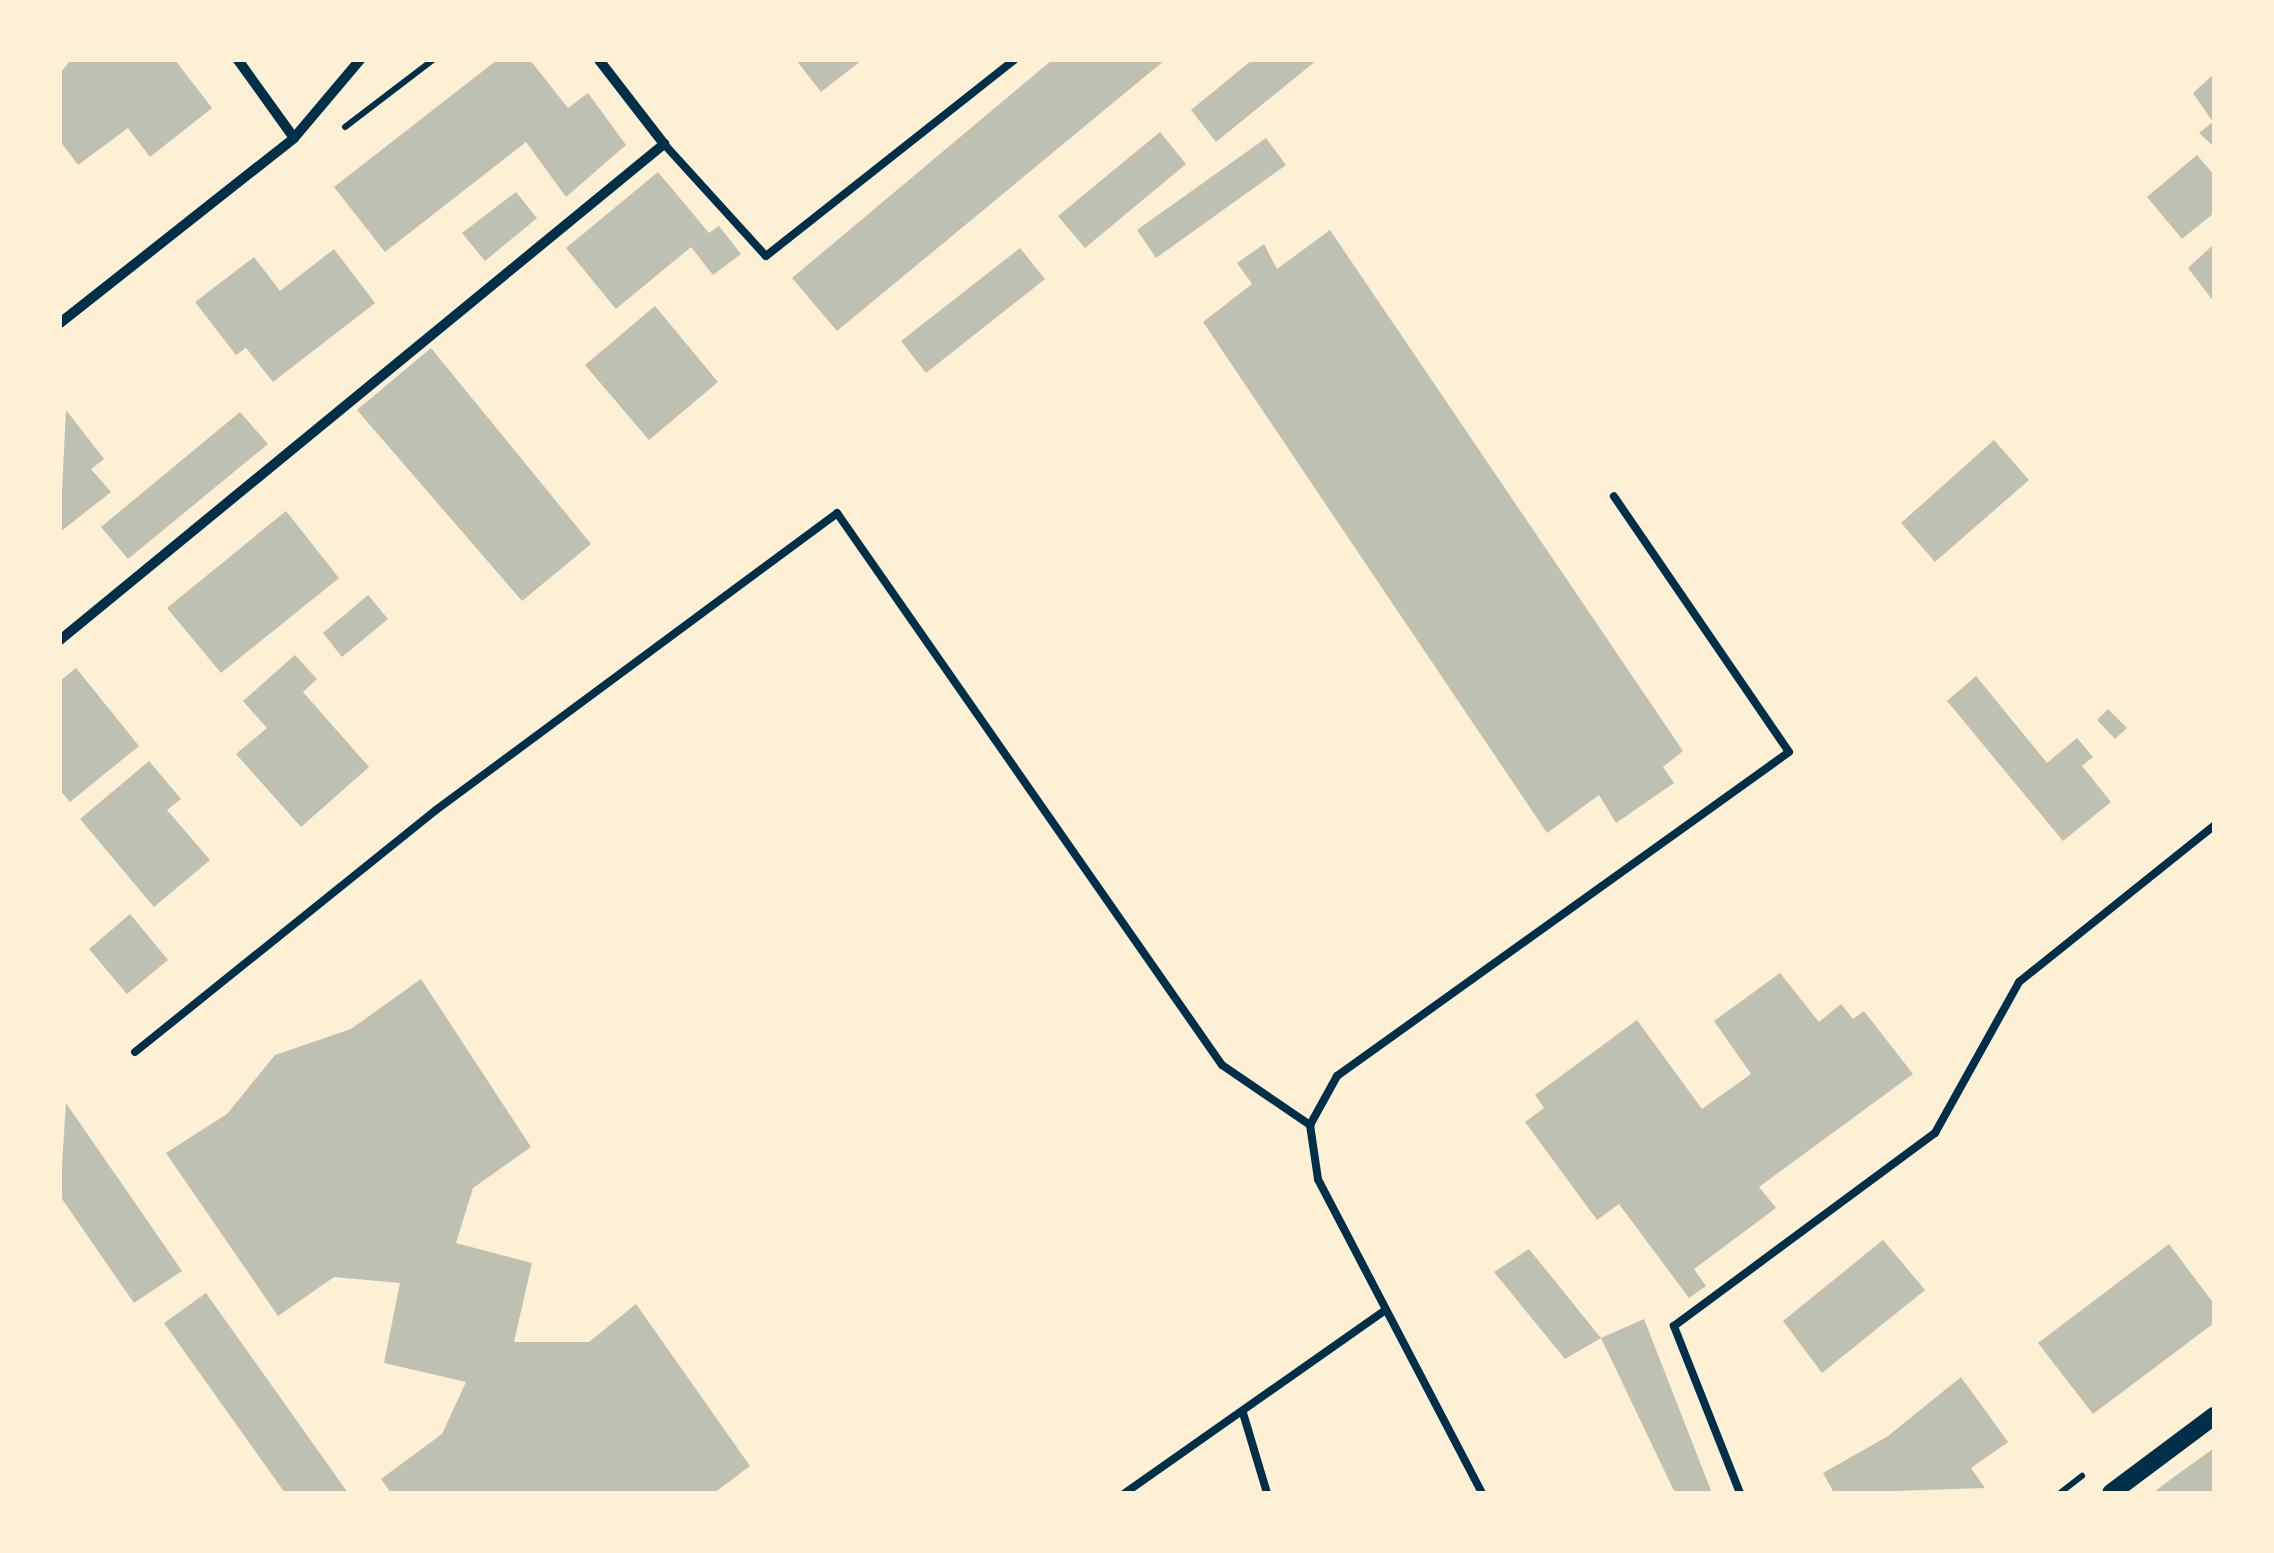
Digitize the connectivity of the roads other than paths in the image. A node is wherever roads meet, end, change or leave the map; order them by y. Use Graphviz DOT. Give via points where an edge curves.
graph roads {
  1 [pos="238,60"];
  2 [pos="360,60"];
  3 [pos="599,60"];
  4 [pos="1014,60"];
  5 [pos="294,138"];
  6 [pos="664,144"];
  7 [pos="60,323"];
  8 [pos="1614,496"];
  9 [pos="60,640"];
  10 [pos="2214,826"];
  11 [pos="135,1052"];
  12 [pos="1310,1125"];
  13 [pos="1385,1310"];
  14 [pos="1243,1413"];
  15 [pos="2214,1416"];
  16 [pos="1125,1493"];
  17 [pos="1268,1493"];
  18 [pos="1482,1493"];
  19 [pos="1740,1493"];
  20 [pos="2111,1493"];
  1 -- 5 [label="street"];
  2 -- 5 [label="street"];
  3 -- 6 [label="street"];
  4 -- 6 [label="lane" via="766,256"];
  5 -- 7 [label="street"];
  6 -- 9 [label="street"];
  8 -- 12 [label="lane" via="1789,752 1336,1076"];
  10 -- 19 [label="lane" via="2019,982 1936,1133 1674,1326"];
  11 -- 12 [label="lane" via="436,810 837,512 1222,1064"];
  12 -- 13 [label="lane" via="1318,1179"];
  13 -- 14 [label="lane"];
  13 -- 18 [label="lane"];
  14 -- 16 [label="lane"];
  14 -- 17 [label="lane"];
  15 -- 20 [label="street"];
}
